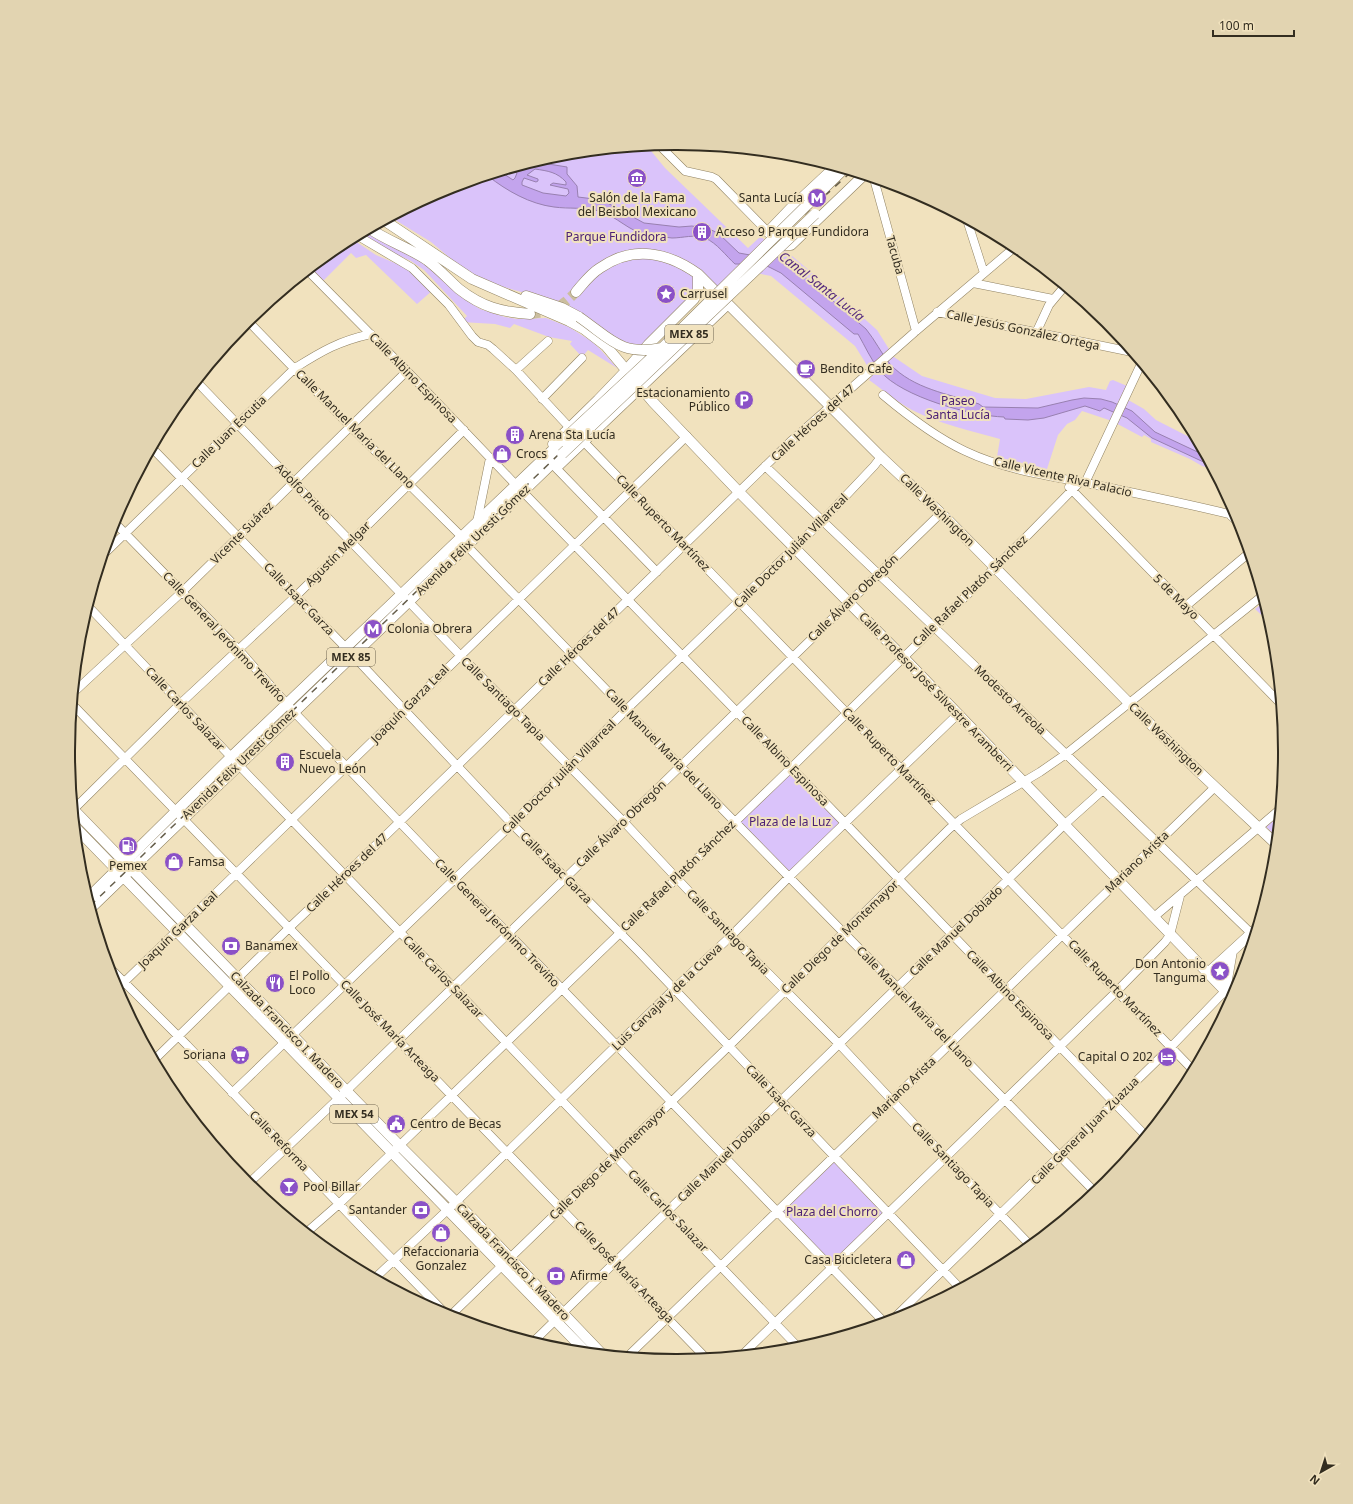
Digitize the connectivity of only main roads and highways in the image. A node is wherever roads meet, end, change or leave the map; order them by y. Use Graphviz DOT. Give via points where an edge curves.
graph roads {
  1 [pos="831,171"];
  2 [pos="840,173"];
  3 [pos="854,177"];
  4 [pos="860,179"];
  5 [pos="389,224"];
  6 [pos="375,232"];
  7 [pos="698,274"];
  8 [pos="488,288"];
  9 [pos="576,292"];
  10 [pos="694,299"];
  11 [pos="728,304"];
  12 [pos="530,314"];
  13 [pos="713,319"];
  14 [pos="662,348"];
  15 [pos="627,370"];
  16 [pos="640,386"];
  17 [pos="598,400"];
  18 [pos="611,416"];
  19 [pos="536,472"];
  20 [pos="520,488"];
  21 [pos="405,598"];
  22 [pos="290,708"];
  23 [pos="78,815"];
  24 [pos="80,833"];
  25 [pos="1271,840"];
  26 [pos="128,866"];
  27 [pos="120,874"];
  28 [pos="92,895"];
  29 [pos="94,904"];
  30 [pos="1249,937"];
  31 [pos="1232,952"];
  32 [pos="1208,973"];
  33 [pos="1228,990"];
  34 [pos="1227,993"];
  35 [pos="579,1345"];
  36 [pos="596,1348"];
  1 -- 4 [label="main road" via="768,232 784,245 794,243"];
  2 -- 14 [label="main road, Avenida Félix Uresti Gómez / MEX 85, bridge"];
  3 -- 19 [label="main road, Avenida Félix Uresti Gómez / MEX 85, bridge" via="562,454"];
  5 -- 8 [label="main road, Calle Profesor José Silvestre Aramberri" via="472,280"];
  6 -- 12 [label="main road" via="426,259 463,292 484,306 510,313"];
  7 -- 9 [label="main road, Calle Washington" via="662,256 632,254 600,268"];
  7 -- 10 [label="main road" via="698,290"];
  7 -- 11 [label="main road, Calle Washington"];
  8 -- 14 [label="main road, bridge" via="507,290 548,302 579,317 624,348 641,351"];
  8 -- 15 [label="main road, Calle Profesor José Silvestre Aramberri" via="584,329 606,346"];
  10 -- 13 [label="main road" via="709,306"];
  10 -- 15 [label="main road"];
  11 -- 13 [label="main road"];
  11 -- 25 [label="main road, Calle Washington" via="881,457 941,513 1129,703"];
  13 -- 16 [label="main road"];
  14 -- 19 [label="main road, Avenida Félix Uresti Gómez / MEX 85, bridge" via="562,441"];
  15 -- 16 [label="main road, Calle Profesor José Silvestre Aramberri"];
  15 -- 17 [label="main road"];
  16 -- 18 [label="main road"];
  16 -- 32 [label="main road, Calle Profesor José Silvestre Aramberri" via="739,492"];
  17 -- 18 [label="main road" via="604,400 610,406"];
  17 -- 19 [label="main road" via="537,460"];
  18 -- 19 [label="main road" via="548,474"];
  19 -- 20 [label="main road, Avenida Félix Uresti Gómez / MEX 85"];
  20 -- 21 [label="main road, Avenida Félix Uresti Gómez / MEX 85" via="467,546"];
  20 -- 21 [label="main road, Avenida Félix Uresti Gómez / MEX 85" via="477,522"];
  21 -- 22 [label="main road, Avenida Félix Uresti Gómez / MEX 85"];
  22 -- 26 [label="main road, Avenida Félix Uresti Gómez / MEX 85" via="238,765 184,818"];
  22 -- 26 [label="main road, Avenida Félix Uresti Gómez / MEX 85" via="231,757 176,810"];
  23 -- 26 [label="main road, Calzada Francisco I. Madero / MEX 54"];
  24 -- 27 [label="main road, Calzada Francisco I. Madero / MEX 54"];
  26 -- 27 [label="main road, Avenida Félix Uresti Gómez"];
  26 -- 36 [label="main road, Calzada Francisco I. Madero / MEX 54"];
  27 -- 28 [label="main road, Avenida Félix Uresti Gómez"];
  27 -- 29 [label="main road, Avenida Félix Uresti Gómez"];
  27 -- 35 [label="main road, Calzada Francisco I. Madero / MEX 54"];
  30 -- 31 [label="main road"];
  31 -- 32 [label="main road"];
  31 -- 33 [label="main road"];
  32 -- 34 [label="main road, Calle Profesor José Silvestre Aramberri"];
}
